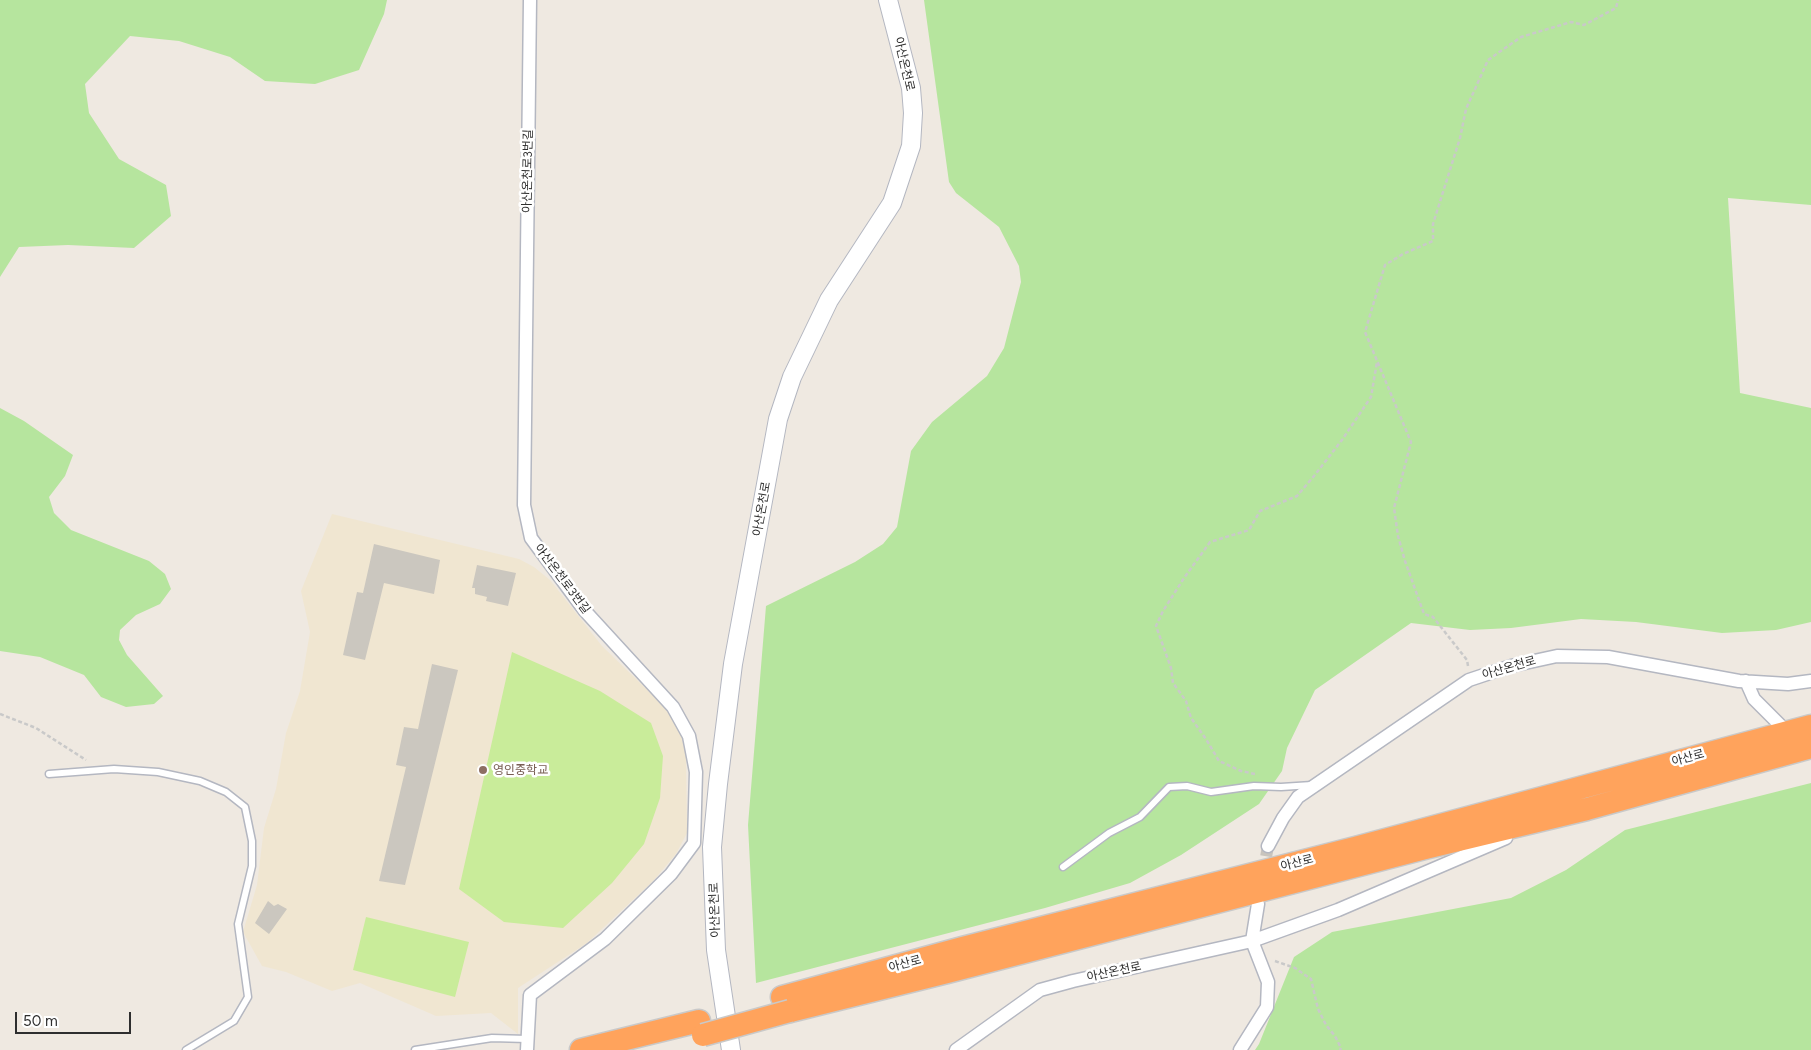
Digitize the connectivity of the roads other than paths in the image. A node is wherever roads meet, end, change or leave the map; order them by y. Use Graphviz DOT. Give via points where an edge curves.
graph roads {
  1 [pos="530,0"];
  2 [pos="888,0"];
  3 [pos="1746,681"];
  4 [pos="1811,681"];
  5 [pos="1811,726"];
  6 [pos="1787,732"];
  7 [pos="1811,747"];
  8 [pos="49,774"];
  9 [pos="1316,785"];
  10 [pos="1587,809"];
  11 [pos="696,841"];
  12 [pos="1268,846"];
  13 [pos="712,847"];
  14 [pos="1063,867"];
  15 [pos="1258,904"];
  16 [pos="1252,941"];
  17 [pos="786,1004"];
  18 [pos="701,1028"];
  19 [pos="527,1045"];
  20 [pos="186,1050"];
  21 [pos="415,1050"];
  22 [pos="582,1050"];
  23 [pos="647,1050"];
  24 [pos="731,1050"];
  25 [pos="956,1050"];
  26 [pos="1240,1050"];
  1 -- 11 [label="street, 아산온천로3번길" via="524,505 531,538 549,564 585,611 673,707 689,736 696,772"];
  2 -- 13 [label="main road, 아산온천로" via="911,88 911,146 892,204 829,300 792,378 778,419 733,664"];
  3 -- 4 [label="street, 아산온천로" via="1788,684"];
  3 -- 6 [label="street" via="1754,699"];
  3 -- 9 [label="street, 아산온천로" via="1608,657 1557,656 1511,666 1469,680"];
  5 -- 6 [label="highway, 아산로"];
  6 -- 17 [label="highway, 아산로" via="1356,848 981,944"];
  7 -- 10 [label="highway, 아산로"];
  8 -- 20 [label="lane" via="114,769 158,772 200,781 226,792 244,807 252,841 252,866 238,924 248,997 234,1021"];
  9 -- 12 [label="street, 아산온천로" via="1298,797"];
  9 -- 14 [label="lane" via="1254,786 1211,792 1187,786 1169,787 1140,817 1109,833"];
  10 -- 16 [label="street, 아산온천로" via="1493,843 1338,910"];
  10 -- 17 [label="highway, 아산로" via="976,965"];
  11 -- 13 [label="street"];
  11 -- 19 [label="street" via="670,874 606,939 530,995"];
  13 -- 24 [label="main road, 아산온천로" via="716,950"];
  15 -- 16 [label="street"];
  16 -- 25 [label="street, 아산온천로" via="1040,990"];
  16 -- 26 [label="street" via="1268,982 1267,1007"];
  17 -- 18 [label="highway"];
  18 -- 22 [label="highway"];
  18 -- 23 [label="highway"];
  19 -- 21 [label="lane" via="492,1038"];
}
